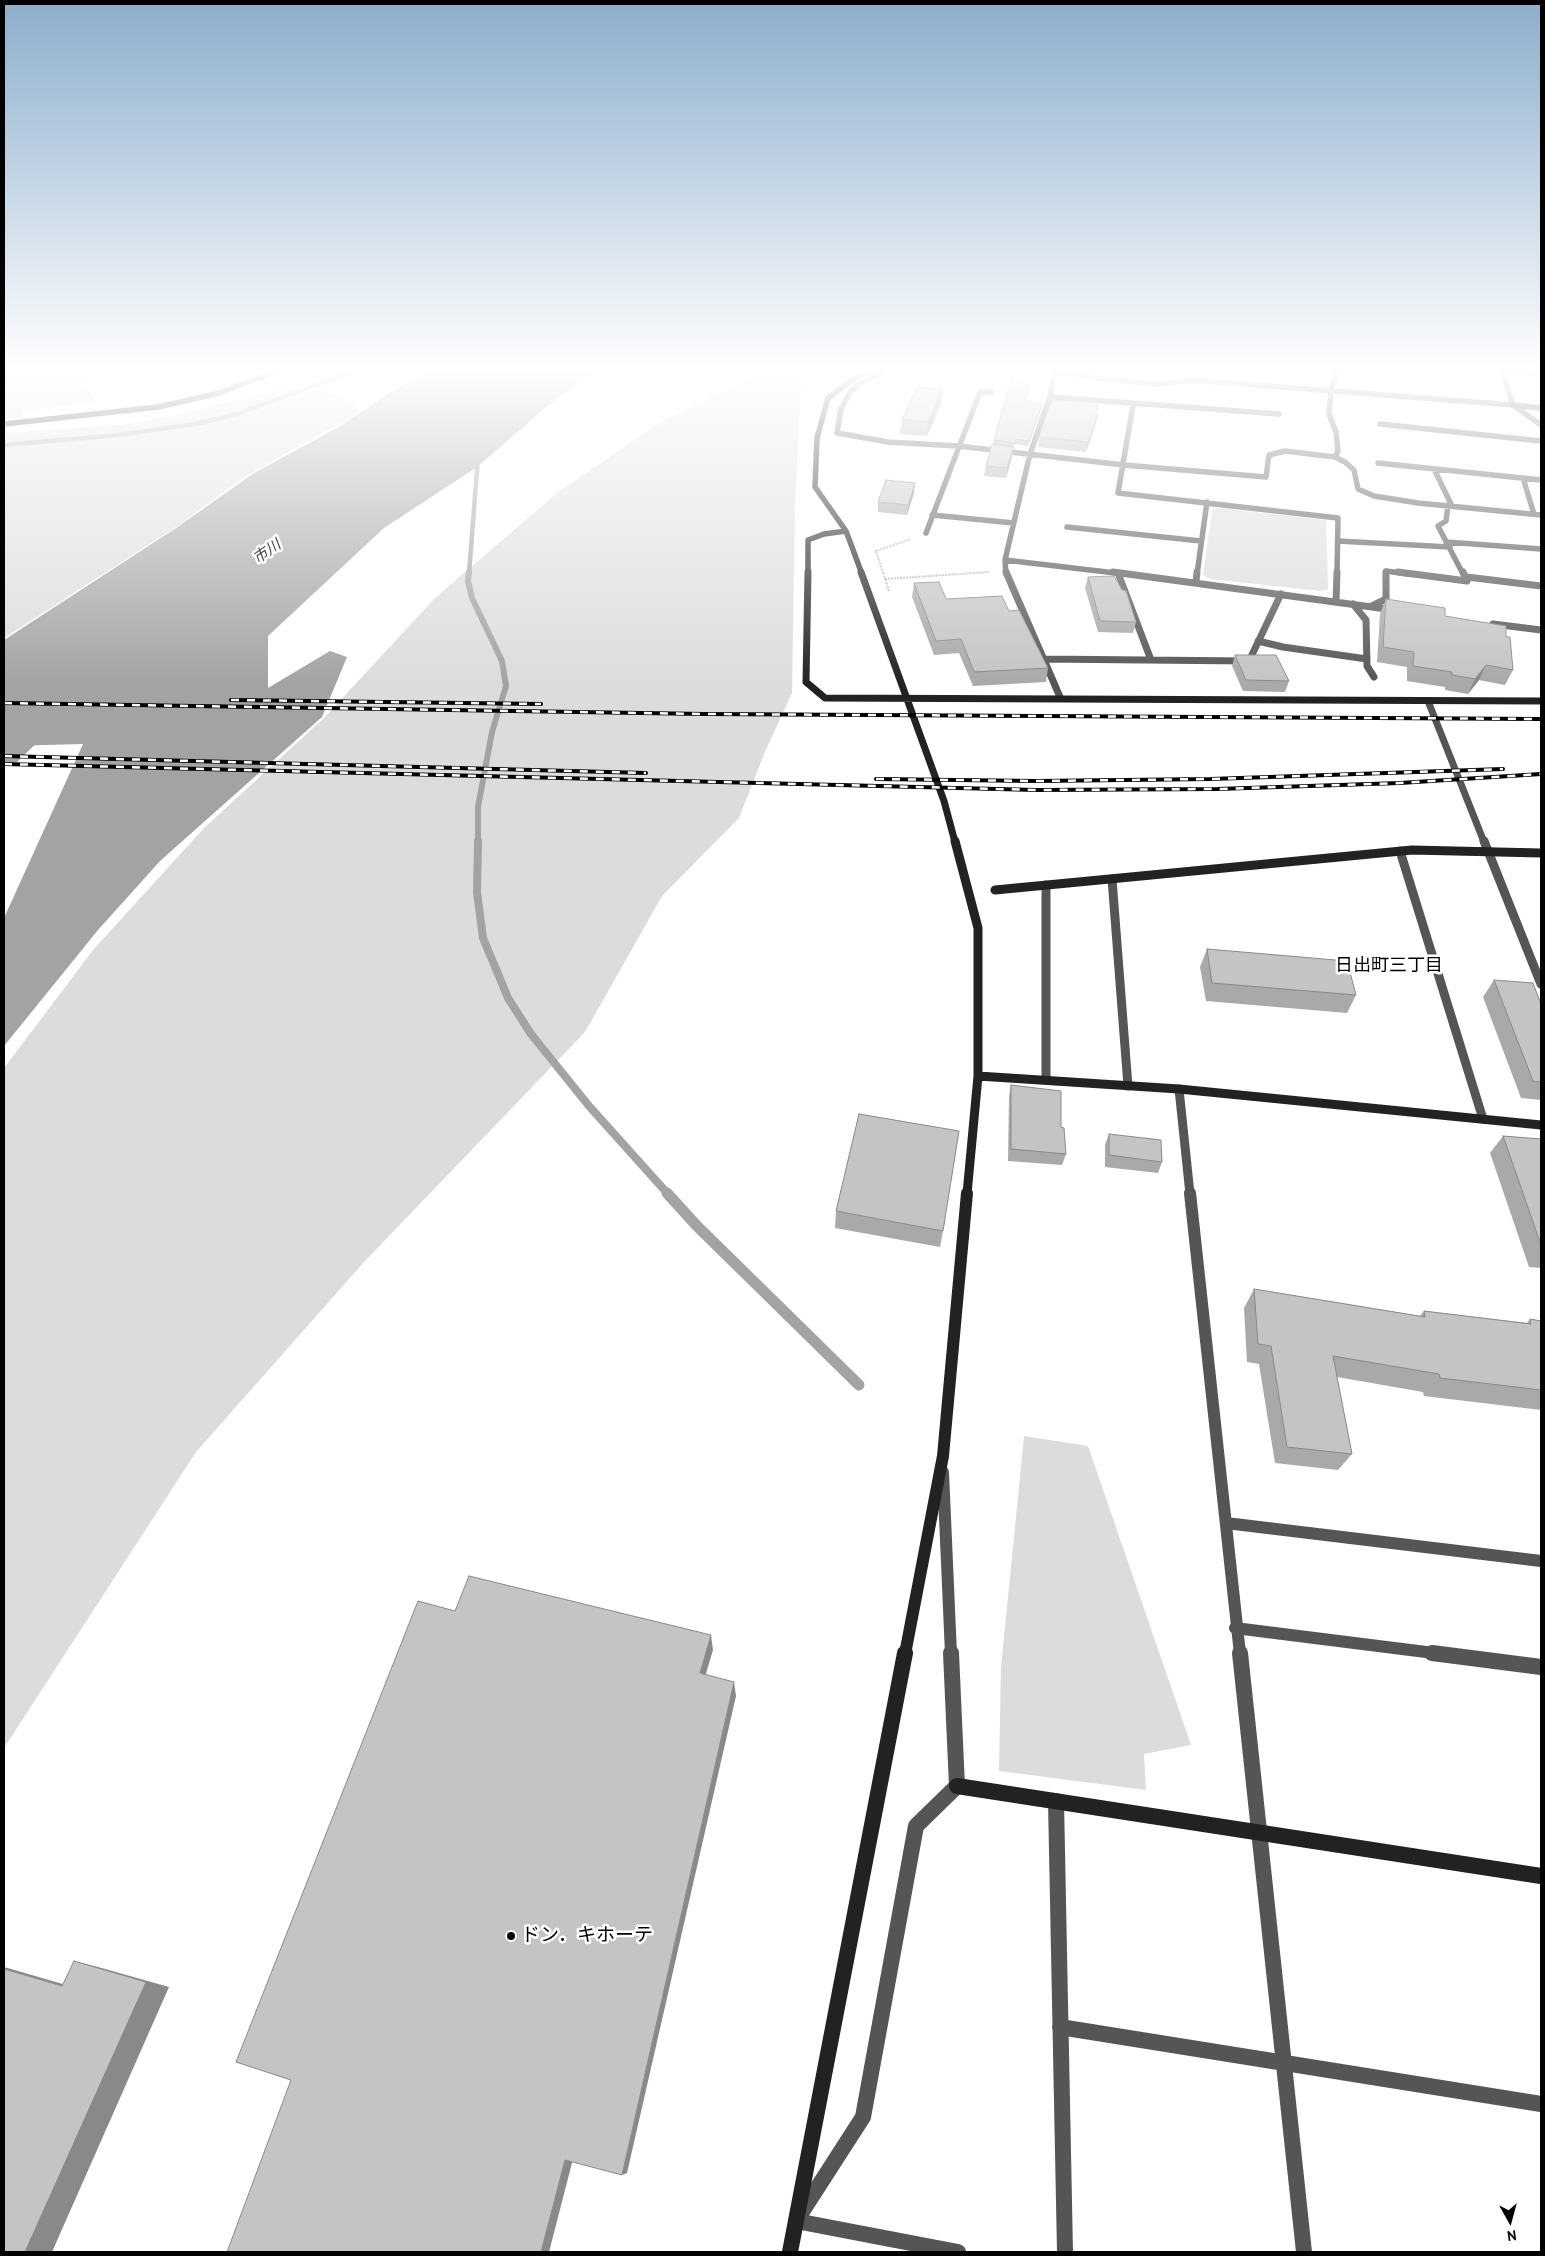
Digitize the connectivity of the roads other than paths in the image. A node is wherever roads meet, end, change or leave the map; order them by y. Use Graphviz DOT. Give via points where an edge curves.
graph roads {
  1 [pos="815,473"];
  2 [pos="948,473"];
  3 [pos="1026,473"];
  4 [pos="1122,473"];
  5 [pos="1222,473"];
  6 [pos="1267,473"];
  7 [pos="1355,473"];
  8 [pos="1436,473"];
  9 [pos="1476,473"];
  10 [pos="1522,478"];
  11 [pos="1541,480"];
  12 [pos="1207,502"];
  13 [pos="1448,506"];
  14 [pos="1534,514"];
  15 [pos="932,515"];
  16 [pos="1541,515"];
  17 [pos="1014,523"];
  18 [pos="1067,527"];
  19 [pos="846,532"];
  20 [pos="926,534"];
  21 [pos="1201,541"];
  22 [pos="1338,541"];
  23 [pos="1448,545"];
  24 [pos="1541,548"];
  25 [pos="1006,560"];
  26 [pos="1118,573"];
  27 [pos="1467,577"];
  28 [pos="1196,582"];
  29 [pos="1541,586"];
  30 [pos="1281,594"];
  31 [pos="1336,602"];
  32 [pos="1353,604"];
  33 [pos="1372,606"];
  34 [pos="1400,610"];
  35 [pos="1482,623"];
  36 [pos="1541,630"];
  37 [pos="1258,641"];
  38 [pos="1043,659"];
  39 [pos="1367,659"];
  40 [pos="1151,660"];
  41 [pos="1374,677"];
  42 [pos="1060,697"];
  43 [pos="907,698"];
  44 [pos="1428,701"];
  45 [pos="1541,701"];
  46 [pos="1400,851"];
  47 [pos="1489,851"];
  48 [pos="1541,853"];
  49 [pos="1112,879"];
  50 [pos="1046,885"];
  51 [pos="995,890"];
  52 [pos="1541,984"];
  53 [pos="978,1076"];
  54 [pos="1046,1080"];
  55 [pos="1128,1086"];
  56 [pos="1178,1089"];
  57 [pos="1483,1120"];
  58 [pos="1541,1125"];
  59 [pos="942,1456"];
  60 [pos="1226,1523"];
  61 [pos="1541,1560"];
  62 [pos="1235,1628"];
  63 [pos="1541,1667"];
  64 [pos="957,1786"];
  65 [pos="1056,1801"];
  66 [pos="1260,1831"];
  67 [pos="1541,1876"];
  68 [pos="1060,2027"];
  69 [pos="1285,2064"];
  70 [pos="1541,2104"];
  71 [pos="796,2221"];
  72 [pos="790,2252"];
  73 [pos="958,2252"];
  74 [pos="1065,2252"];
  75 [pos="1304,2252"];
  1 -- 19 [label="street" via="814,487"];
  2 -- 15 [label="street"];
  3 -- 17 [label="street"];
  4 -- 12 [label="street" via="1118,493"];
  5 -- 6 [label="street" via="1266,477"];
  7 -- 13 [label="street" via="1358,489 1374,496"];
  8 -- 13 [label="street" via="1451,504"];
  9 -- 10 [label="street"];
  10 -- 11 [label="street"];
  10 -- 14 [label="street"];
  12 -- 21 [label="street"];
  12 -- 22 [label="street" via="1338,518"];
  13 -- 14 [label="street"];
  13 -- 23 [label="street" via="1446,521 1438,526"];
  14 -- 16 [label="street"];
  15 -- 17 [label="street"];
  15 -- 20 [label="street"];
  17 -- 25 [label="street"];
  18 -- 21 [label="street"];
  19 -- 43 [label="street"];
  19 -- 43 [label="street" via="824,534 808,540 806,682 825,698"];
  21 -- 28 [label="street"];
  22 -- 23 [label="street"];
  22 -- 31 [label="street"];
  23 -- 24 [label="street"];
  23 -- 27 [label="street"];
  25 -- 26 [label="street"];
  25 -- 38 [label="street" via="1005,571"];
  26 -- 28 [label="street"];
  26 -- 40 [label="street"];
  27 -- 29 [label="street"];
  27 -- 33 [label="street" via="1467,581 1386,571 1386,599"];
  28 -- 30 [label="street"];
  30 -- 31 [label="street"];
  30 -- 37 [label="street"];
  31 -- 32 [label="street"];
  32 -- 33 [label="street"];
  32 -- 39 [label="street" via="1366,620"];
  33 -- 34 [label="street"];
  35 -- 36 [label="street"];
  37 -- 39 [label="street"];
  37 -- 40 [label="street" via="1249,661"];
  38 -- 40 [label="street"];
  38 -- 42 [label="street"];
  39 -- 41 [label="street" via="1367,666"];
  42 -- 43 [label="street"];
  42 -- 44 [label="street"];
  43 -- 53 [label="street" via="944,801 978,928"];
  44 -- 45 [label="street"];
  44 -- 47 [label="street"];
  46 -- 47 [label="street"];
  46 -- 49 [label="street"];
  46 -- 57 [label="street"];
  47 -- 48 [label="street"];
  47 -- 52 [label="street"];
  49 -- 50 [label="street"];
  49 -- 55 [label="street"];
  50 -- 51 [label="street"];
  50 -- 54 [label="street"];
  53 -- 54 [label="street"];
  53 -- 59 [label="street"];
  54 -- 55 [label="street"];
  55 -- 56 [label="street"];
  56 -- 57 [label="street"];
  56 -- 60 [label="street"];
  57 -- 58 [label="street"];
  59 -- 64 [label="street"];
  59 -- 71 [label="street"];
  60 -- 61 [label="street"];
  60 -- 62 [label="street"];
  62 -- 63 [label="street"];
  62 -- 66 [label="street"];
  64 -- 65 [label="street"];
  64 -- 71 [label="street" via="916,1826 863,2117"];
  65 -- 66 [label="street"];
  65 -- 68 [label="street"];
  66 -- 67 [label="street"];
  66 -- 69 [label="street"];
  68 -- 69 [label="street"];
  68 -- 74 [label="street"];
  69 -- 70 [label="street"];
  69 -- 75 [label="street"];
  71 -- 72 [label="street"];
  71 -- 73 [label="street"];
}
